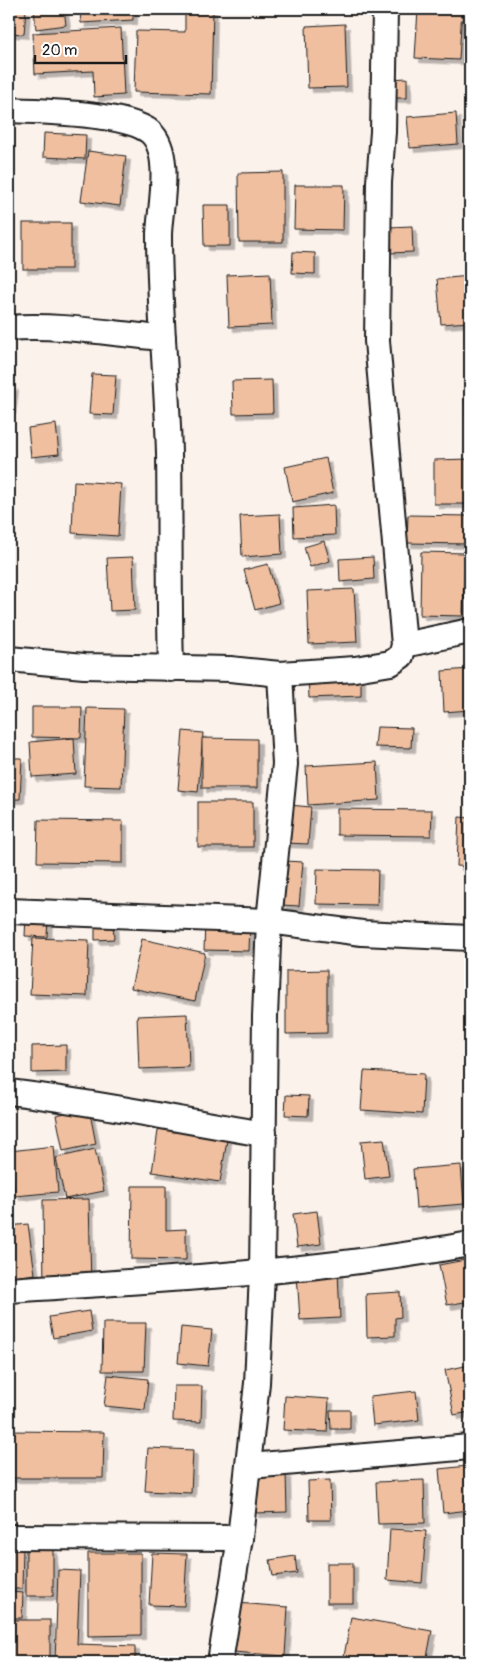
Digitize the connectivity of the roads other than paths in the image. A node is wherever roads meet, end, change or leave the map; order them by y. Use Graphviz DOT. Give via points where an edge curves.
graph roads {
  1 [pos="385,9"];
  2 [pos="9,110"];
  3 [pos="9,328"];
  4 [pos="163,338"];
  5 [pos="470,631"];
  6 [pos="404,645"];
  7 [pos="9,659"];
  8 [pos="171,669"];
  9 [pos="280,674"];
  10 [pos="9,911"];
  11 [pos="269,921"];
  12 [pos="470,938"];
  13 [pos="9,1092"];
  14 [pos="264,1134"];
  15 [pos="470,1244"];
  16 [pos="262,1274"];
  17 [pos="9,1290"];
  18 [pos="470,1446"];
  19 [pos="250,1466"];
  20 [pos="9,1537"];
  21 [pos="240,1538"];
  22 [pos="220,1662"];
  1 -- 6 [label="street" via="377,341"];
  2 -- 4 [label="street" via="100,117 133,124 149,131 158,143 164,169 160,234"];
  3 -- 4 [label="street" via="79,329"];
  4 -- 8 [label="street" via="169,453"];
  5 -- 6 [label="street"];
  6 -- 9 [label="street" via="401,656 391,663"];
  7 -- 8 [label="street"];
  8 -- 9 [label="street" via="230,669"];
  9 -- 11 [label="street" via="285,764"];
  10 -- 11 [label="street"];
  11 -- 12 [label="street" via="362,933"];
  11 -- 14 [label="street"];
  13 -- 14 [label="street" via="81,1100"];
  14 -- 16 [label="street"];
  15 -- 16 [label="street"];
  16 -- 17 [label="street"];
  16 -- 19 [label="street"];
  18 -- 19 [label="street"];
  19 -- 21 [label="street"];
  20 -- 21 [label="street"];
  21 -- 22 [label="street"];
}
